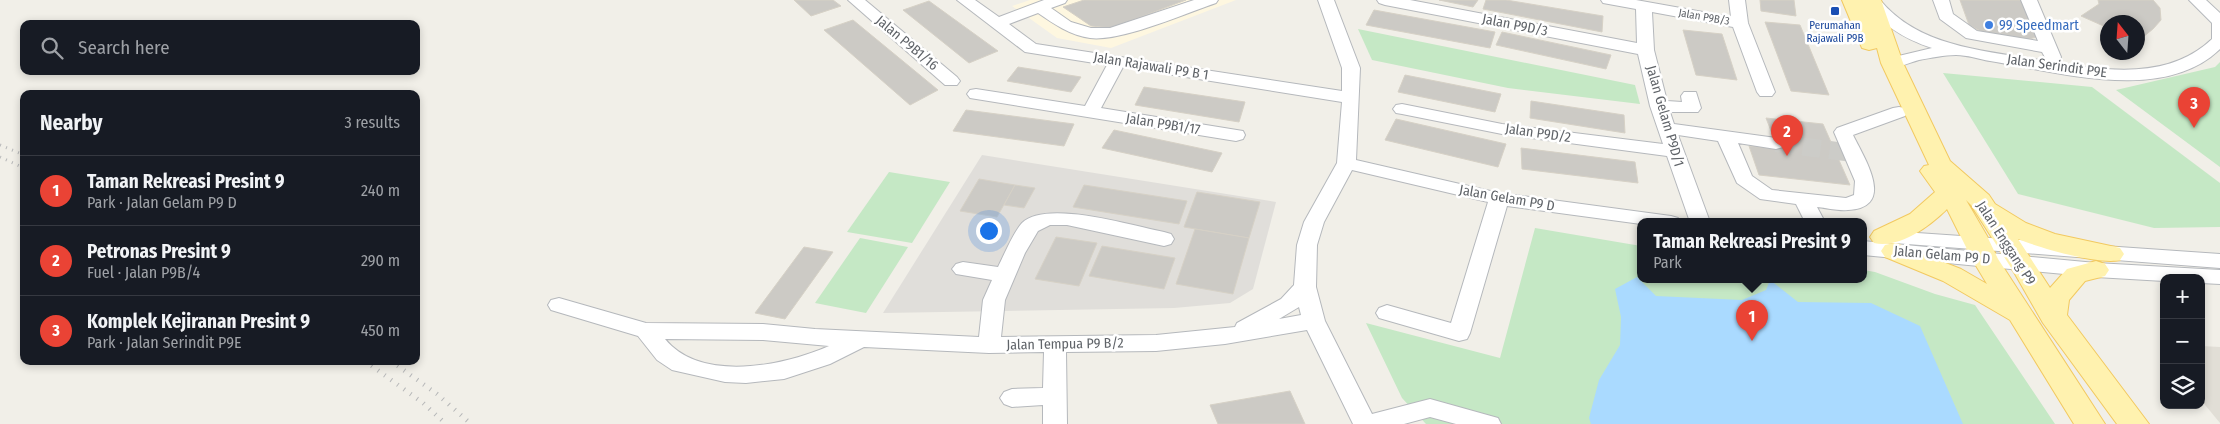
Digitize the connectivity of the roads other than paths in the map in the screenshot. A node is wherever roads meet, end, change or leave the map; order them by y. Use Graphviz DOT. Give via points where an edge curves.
graph roads {
  1 [pos="965,0"];
  2 [pos="1060,0"];
  3 [pos="1210,0"];
  4 [pos="1326,0"];
  5 [pos="1384,0"];
  6 [pos="1609,0"];
  7 [pos="1737,0"];
  8 [pos="1852,0"];
  9 [pos="1872,0"];
  10 [pos="1941,0"];
  11 [pos="2029,0"];
  12 [pos="2197,0"];
  13 [pos="865,2"];
  14 [pos="1644,6"];
  15 [pos="1039,7"];
  16 [pos="997,23"];
  17 [pos="1740,23"];
  18 [pos="2049,48"];
  19 [pos="1646,50"];
  20 [pos="1955,50"];
  21 [pos="1118,61"];
  22 [pos="1892,63"];
  23 [pos="2058,68"];
  24 [pos="951,81"];
  25 [pos="1766,92"];
  26 [pos="976,94"];
  27 [pos="1690,96"];
  28 [pos="1351,98"];
  29 [pos="1659,106"];
  30 [pos="1402,109"];
  31 [pos="1090,112"];
  32 [pos="1899,112"];
  33 [pos="1666,128"];
  34 [pos="1236,135"];
  35 [pos="1726,137"];
  36 [pos="1776,143"];
  37 [pos="1674,152"];
  38 [pos="1346,163"];
  39 [pos="1948,192"];
  40 [pos="1499,199"];
  41 [pos="1803,199"];
  42 [pos="1980,200"];
  43 [pos="1641,218"];
  44 [pos="1699,218"];
  45 [pos="1813,218"];
  46 [pos="1164,239"];
  47 [pos="1876,243"];
  48 [pos="1982,251"];
  49 [pos="2022,252"];
  50 [pos="2220,261"];
  51 [pos="2104,262"];
  52 [pos="963,269"];
  53 [pos="1005,275"];
  54 [pos="2220,277"];
  55 [pos="1305,287"];
  56 [pos="559,305"];
  57 [pos="1387,313"];
  58 [pos="2052,316"];
  59 [pos="2024,317"];
  60 [pos="1314,321"];
  61 [pos="646,330"];
  62 [pos="1225,336"];
  63 [pos="860,340"];
  64 [pos="989,345"];
  65 [pos="1055,345"];
  66 [pos="1055,396"];
  67 [pos="1012,398"];
  68 [pos="1055,424"];
  69 [pos="1365,424"];
  70 [pos="1371,424"];
  71 [pos="1489,424"];
  72 [pos="2090,424"];
  73 [pos="2134,424"];
  1 -- 16 [label="street, Jalan Rajawali P9 B 1"];
  2 -- 15 [label="street"];
  3 -- 15 [label="street" via="1111,33 1090,33 1065,25"];
  4 -- 28 [label="street" via="1351,68"];
  5 -- 19 [label="street, Jalan P9D/3"];
  6 -- 14 [label="street, Jalan P9B/3"];
  7 -- 17 [label="street"];
  8 -- 32 [label="main road, Jalan Enggang P9"];
  9 -- 20 [label="street, Jalan Serindit P9E" via="1885,18 1905,31"];
  9 -- 22 [label="main road, Jalan Enggang P9"];
  10 -- 18 [label="street" via="1946,16 1972,35"];
  11 -- 18 [label="street"];
  12 -- 23 [label="street, Jalan Serindit P9E" via="2220,22 2220,40 2204,56 2182,67 2147,73 2105,74"];
  13 -- 24 [label="street, Jalan P9B1/16"];
  14 -- 17 [label="street, Jalan P9B/3"];
  14 -- 19 [label="street, Jalan Gelam P9D/1"];
  15 -- 16 [label="street"];
  16 -- 21 [label="street, Jalan Rajawali P9 B 1" via="1031,48"];
  17 -- 25 [label="street"];
  18 -- 23 [label="street"];
  19 -- 29 [label="street, Jalan Gelam P9D/1"];
  20 -- 22 [label="street, Jalan Serindit P9E"];
  20 -- 23 [label="street, Jalan Serindit P9E"];
  21 -- 28 [label="street, Jalan Rajawali P9 B 1"];
  21 -- 31 [label="street"];
  22 -- 42 [label="main road, Jalan Enggang P9" via="1940,164"];
  26 -- 31 [label="street, Jalan P9B1/17"];
  27 -- 29 [label="street" via="1692,108"];
  28 -- 38 [label="street"];
  29 -- 33 [label="street, Jalan Gelam P9D/1"];
  30 -- 37 [label="street, Jalan P9D/2" via="1502,129"];
  31 -- 34 [label="street, Jalan P9B1/17"];
  32 -- 39 [label="main road, Jalan Enggang P9" via="1916,151"];
  32 -- 41 [label="street" via="1843,132 1865,181 1863,198 1848,204"];
  33 -- 35 [label="street"];
  33 -- 37 [label="street, Jalan Gelam P9D/1"];
  35 -- 36 [label="street"];
  35 -- 41 [label="street" via="1744,180 1767,195"];
  37 -- 44 [label="street, Jalan Gelam P9D/1"];
  38 -- 40 [label="street, Jalan Gelam P9 D"];
  38 -- 55 [label="street" via="1314,222 1308,244"];
  39 -- 47 [label="main road" via="1931,212 1909,228"];
  39 -- 48 [label="main road, Jalan Enggang P9"];
  40 -- 43 [label="street, Jalan Gelam P9 D"];
  40 -- 57 [label="street" via="1459,332"];
  41 -- 45 [label="street"];
  42 -- 49 [label="main road, Jalan Enggang P9"];
  42 -- 51 [label="main road" via="1994,214 2028,233"];
  46 -- 53 [label="street" via="1067,219 1047,219 1030,227"];
  47 -- 48 [label="street, Jalan Gelam P9 D"];
  47 -- 59 [label="main road" via="1952,275"];
  48 -- 49 [label="street, Jalan Gelam P9 D"];
  48 -- 59 [label="main road, Jalan Enggang P9"];
  49 -- 51 [label="street, Jalan Gelam P9 D"];
  49 -- 58 [label="main road, Jalan Enggang P9"];
  50 -- 51 [label="street"];
  51 -- 54 [label="street"];
  51 -- 58 [label="main road" via="2076,275 2056,298"];
  52 -- 53 [label="street"];
  53 -- 64 [label="street" via="994,300"];
  55 -- 60 [label="street"];
  55 -- 62 [label="street" via="1289,304"];
  56 -- 61 [label="street, Jalan Tempua P9 B/2"];
  58 -- 73 [label="main road, Jalan Enggang P9"];
  59 -- 72 [label="main road, Jalan Enggang P9"];
  60 -- 62 [label="street, Jalan Tempua P9 B/2"];
  60 -- 69 [label="street"];
  61 -- 63 [label="street, Jalan Tempua P9 B/2" via="763,332"];
  61 -- 63 [label="street" via="668,357 682,366 727,376 783,372"];
  62 -- 65 [label="street, Jalan Tempua P9 B/2" via="1156,343"];
  63 -- 64 [label="street, Jalan Tempua P9 B/2"];
  64 -- 65 [label="street, Jalan Tempua P9 B/2"];
  65 -- 66 [label="street"];
  66 -- 67 [label="street"];
  66 -- 68 [label="street"];
  70 -- 71 [label="street" via="1430,408"];
}
